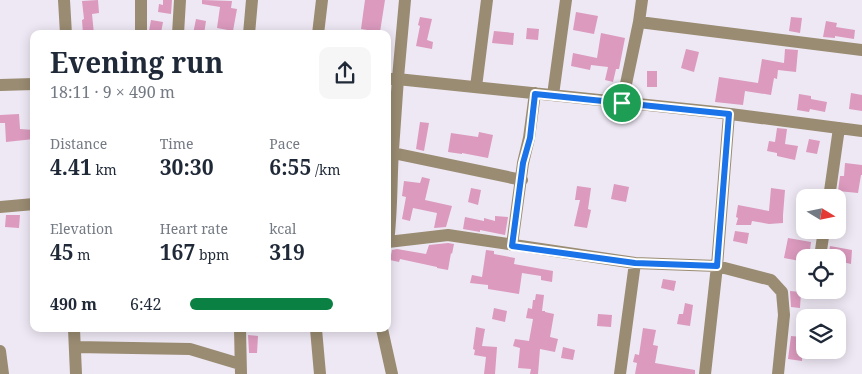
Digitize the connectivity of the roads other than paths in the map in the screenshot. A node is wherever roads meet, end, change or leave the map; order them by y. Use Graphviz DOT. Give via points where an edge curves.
graph roads {
  1 [pos="64,0"];
  2 [pos="141,0"];
  3 [pos="180,0"];
  4 [pos="252,0"];
  5 [pos="322,0"];
  6 [pos="405,0"];
  7 [pos="487,0"];
  8 [pos="566,0"];
  9 [pos="642,0"];
  10 [pos="639,22"];
  11 [pos="66,30"];
  12 [pos="142,30"];
  13 [pos="178,30"];
  14 [pos="249,30"];
  15 [pos="318,30"];
  16 [pos="862,50"];
  17 [pos="392,79"];
  18 [pos="30,84"];
  19 [pos="0,85"];
  20 [pos="476,87"];
  21 [pos="535,94"];
  22 [pos="553,96"];
  23 [pos="622,103"];
  24 [pos="729,114"];
  25 [pos="839,128"];
  26 [pos="862,131"];
  27 [pos="393,153"];
  28 [pos="391,174"];
  29 [pos="522,180"];
  30 [pos="830,189"];
  31 [pos="30,204"];
  32 [pos="0,207"];
  33 [pos="391,242"];
  34 [pos="512,246"];
  35 [pos="635,263"];
  36 [pos="717,266"];
  37 [pos="74,332"];
  38 [pos="240,332"];
  39 [pos="316,332"];
  40 [pos="383,332"];
  41 [pos="75,347"];
  42 [pos="0,351"];
  43 [pos="241,369"];
  44 [pos="4,374"];
  45 [pos="76,374"];
  46 [pos="320,374"];
  47 [pos="392,374"];
  48 [pos="620,374"];
  49 [pos="706,374"];
  50 [pos="778,374"];
  1 -- 11 [label="street"];
  2 -- 12 [label="street"];
  3 -- 13 [label="street"];
  4 -- 14 [label="street"];
  5 -- 15 [label="street"];
  6 -- 17 [label="street"];
  7 -- 20 [label="street"];
  8 -- 22 [label="street"];
  9 -- 10 [label="street"];
  10 -- 16 [label="street"];
  10 -- 23 [label="street"];
  17 -- 20 [label="street"];
  17 -- 27 [label="street"];
  18 -- 19 [label="street"];
  20 -- 21 [label="street"];
  21 -- 22 [label="street"];
  21 -- 29 [label="street"];
  22 -- 23 [label="street"];
  23 -- 24 [label="street"];
  24 -- 25 [label="street"];
  24 -- 36 [label="street"];
  25 -- 26 [label="street"];
  25 -- 30 [label="street"];
  27 -- 28 [label="street"];
  27 -- 29 [label="street"];
  29 -- 34 [label="street"];
  31 -- 32 [label="street"];
  33 -- 34 [label="street" via="448,235"];
  34 -- 35 [label="street"];
  35 -- 36 [label="street"];
  35 -- 48 [label="street"];
  36 -- 49 [label="street"];
  36 -- 50 [label="street" via="771,280 782,292 784,315"];
  37 -- 41 [label="street"];
  38 -- 43 [label="street"];
  39 -- 46 [label="street"];
  40 -- 47 [label="street"];
  41 -- 43 [label="street" via="190,349"];
  41 -- 45 [label="street"];
  42 -- 44 [label="street"];
}
